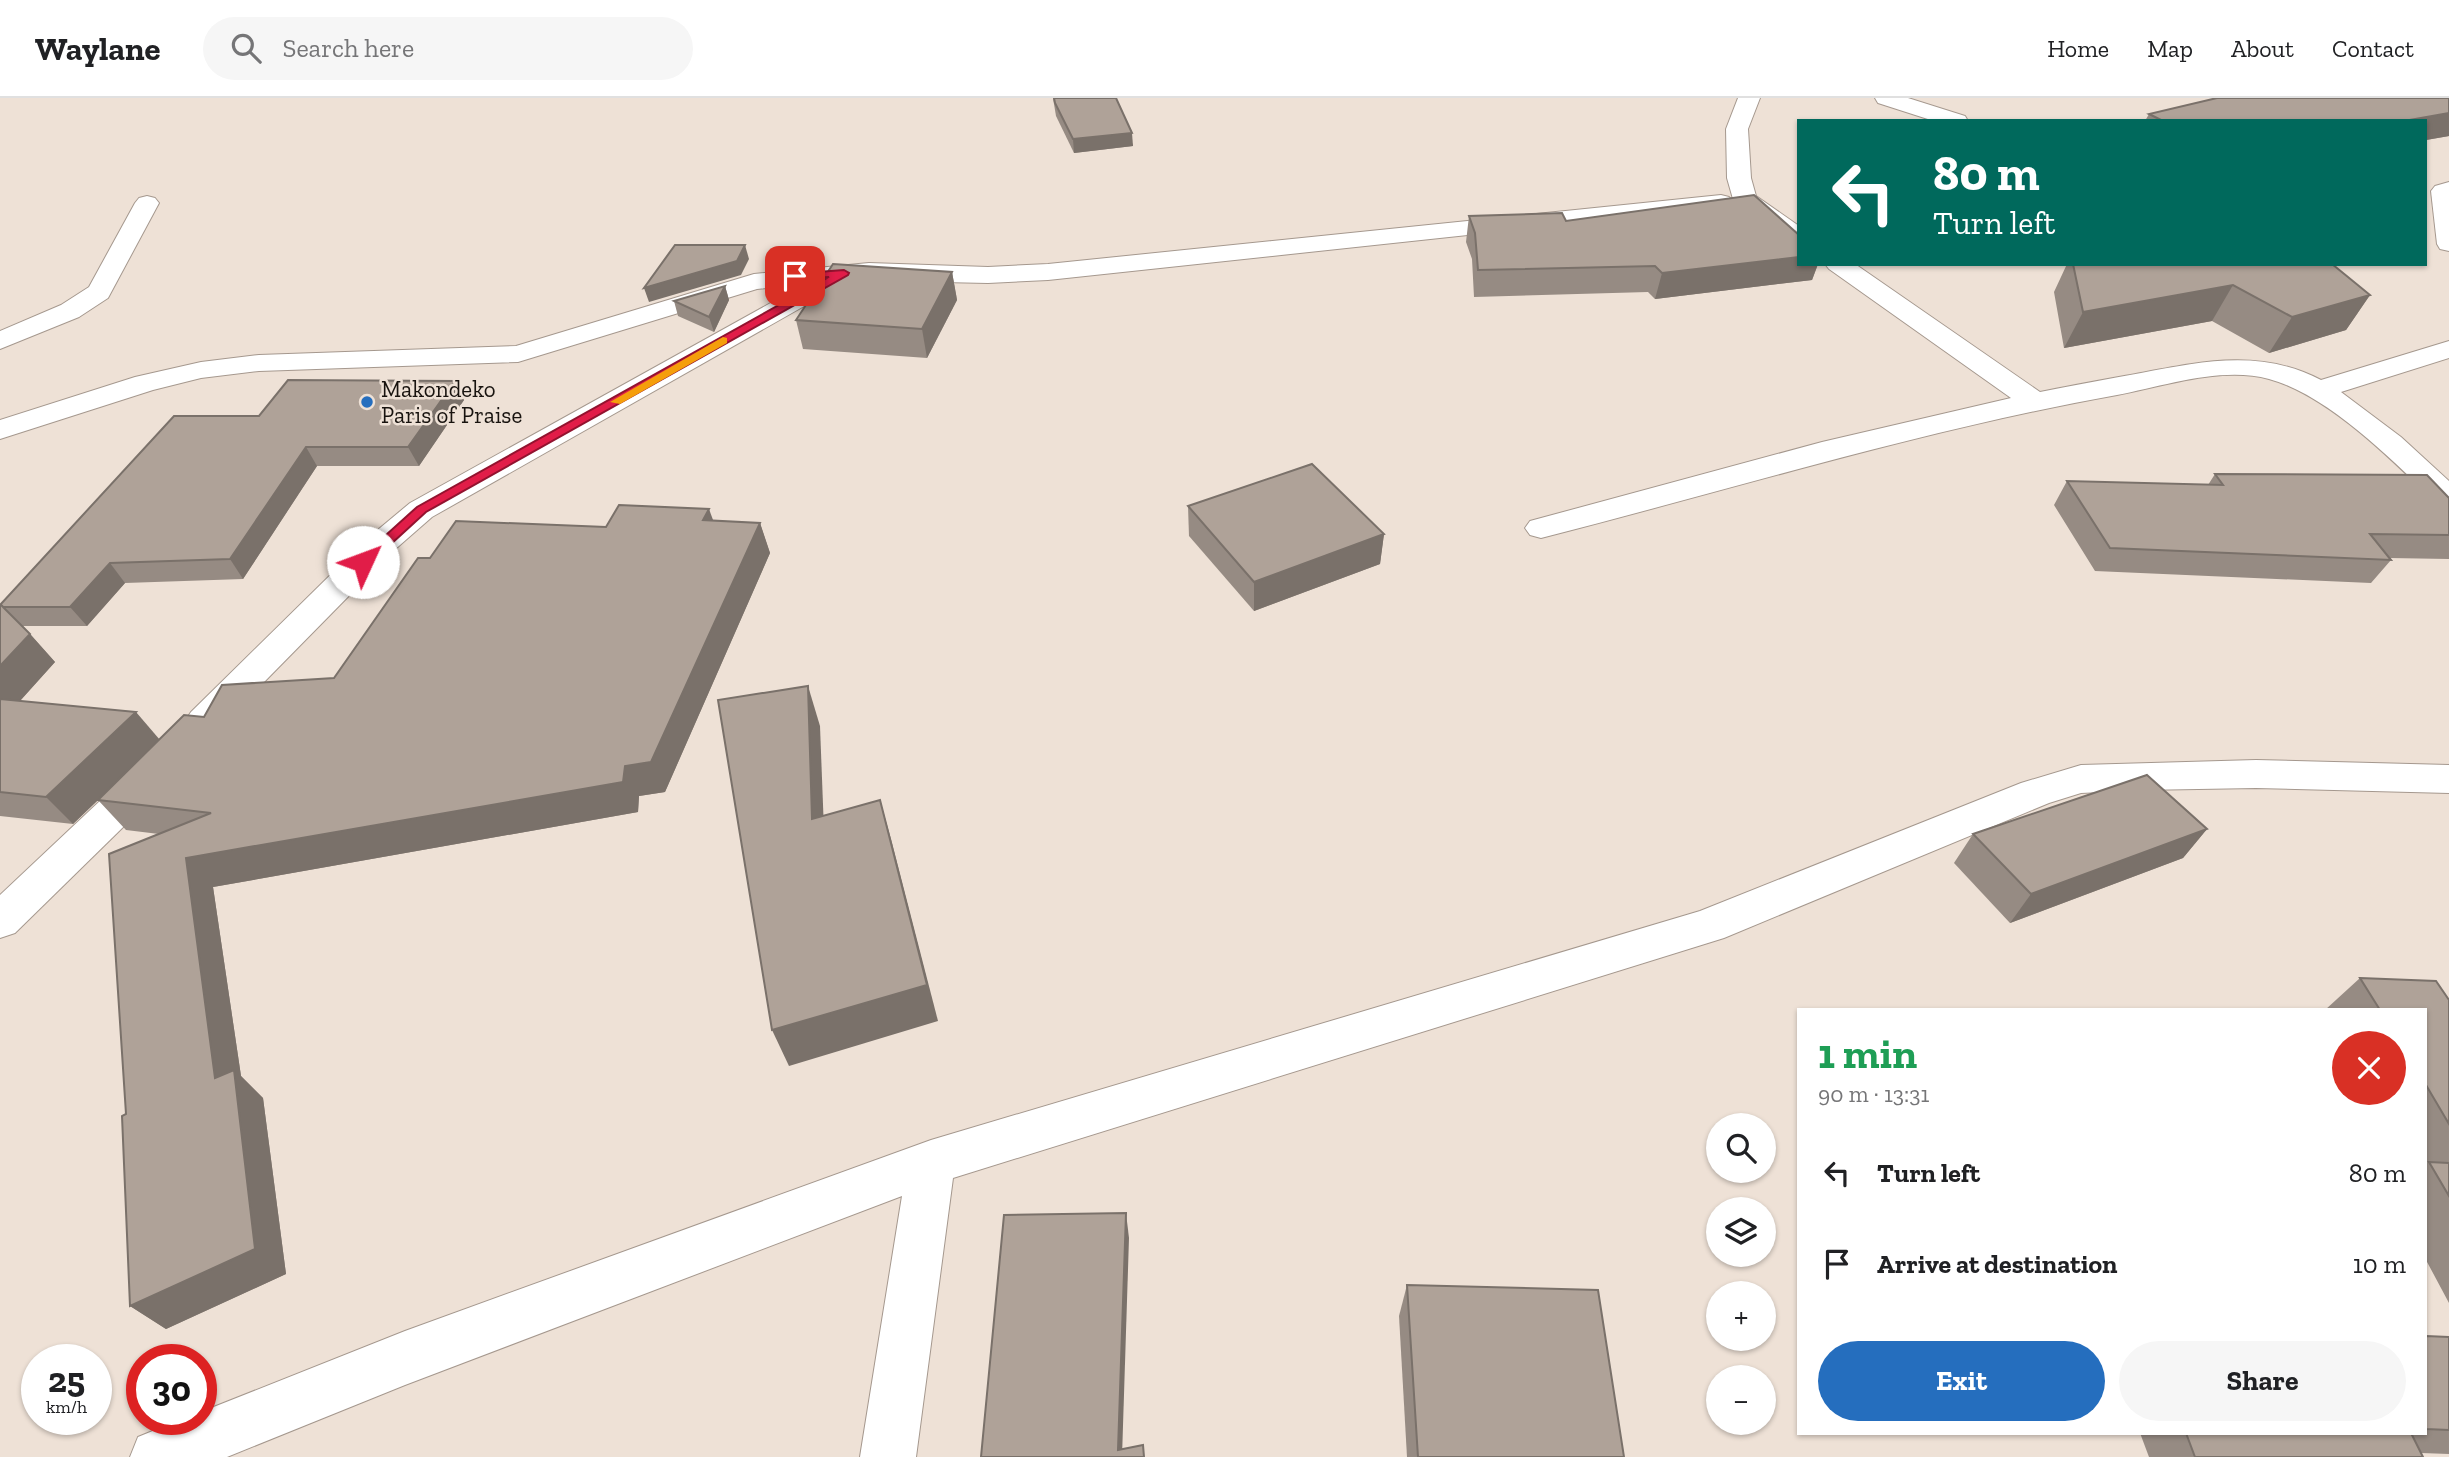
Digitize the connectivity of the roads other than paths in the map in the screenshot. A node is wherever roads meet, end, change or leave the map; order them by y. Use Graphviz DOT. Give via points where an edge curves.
graph roads {
  1 [pos="1749,98"];
  2 [pos="1886,98"];
  3 [pos="1951,119"];
  4 [pos="2427,179"];
  5 [pos="2449,187"];
  6 [pos="1745,200"];
  7 [pos="147,202"];
  8 [pos="1797,236"];
  9 [pos="2449,244"];
  10 [pos="1841,266"];
  11 [pos="844,273"];
  12 [pos="0,341"];
  13 [pos="2449,349"];
  14 [pos="2318,390"];
  15 [pos="2033,400"];
  16 [pos="0,430"];
  17 [pos="2449,498"];
  18 [pos="1541,528"];
  19 [pos="2449,779"];
  20 [pos="0,921"];
  21 [pos="931,1162"];
  22 [pos="158,1457"];
  23 [pos="888,1457"];
  1 -- 6 [label="street" via="1737,129"];
  2 -- 3 [label="street"];
  4 -- 5 [label="street"];
  5 -- 9 [label="street" via="2443,191"];
  6 -- 8 [label="street"];
  6 -- 11 [label="street" via="1048,272"];
  7 -- 12 [label="street" via="99,292 70,311"];
  10 -- 15 [label="street"];
  11 -- 16 [label="street" via="754,282 518,354 271,362 201,370 145,383"];
  11 -- 20 [label="street" via="421,510 380,545 111,817"];
  13 -- 14 [label="street"];
  14 -- 15 [label="street" via="2274,371 2226,367"];
  14 -- 17 [label="street" via="2406,455"];
  15 -- 18 [label="street"];
  19 -- 21 [label="street" via="2256,775 2081,779 2035,793 1709,926"];
  21 -- 22 [label="street" via="418,1353"];
  21 -- 23 [label="street"];
}
